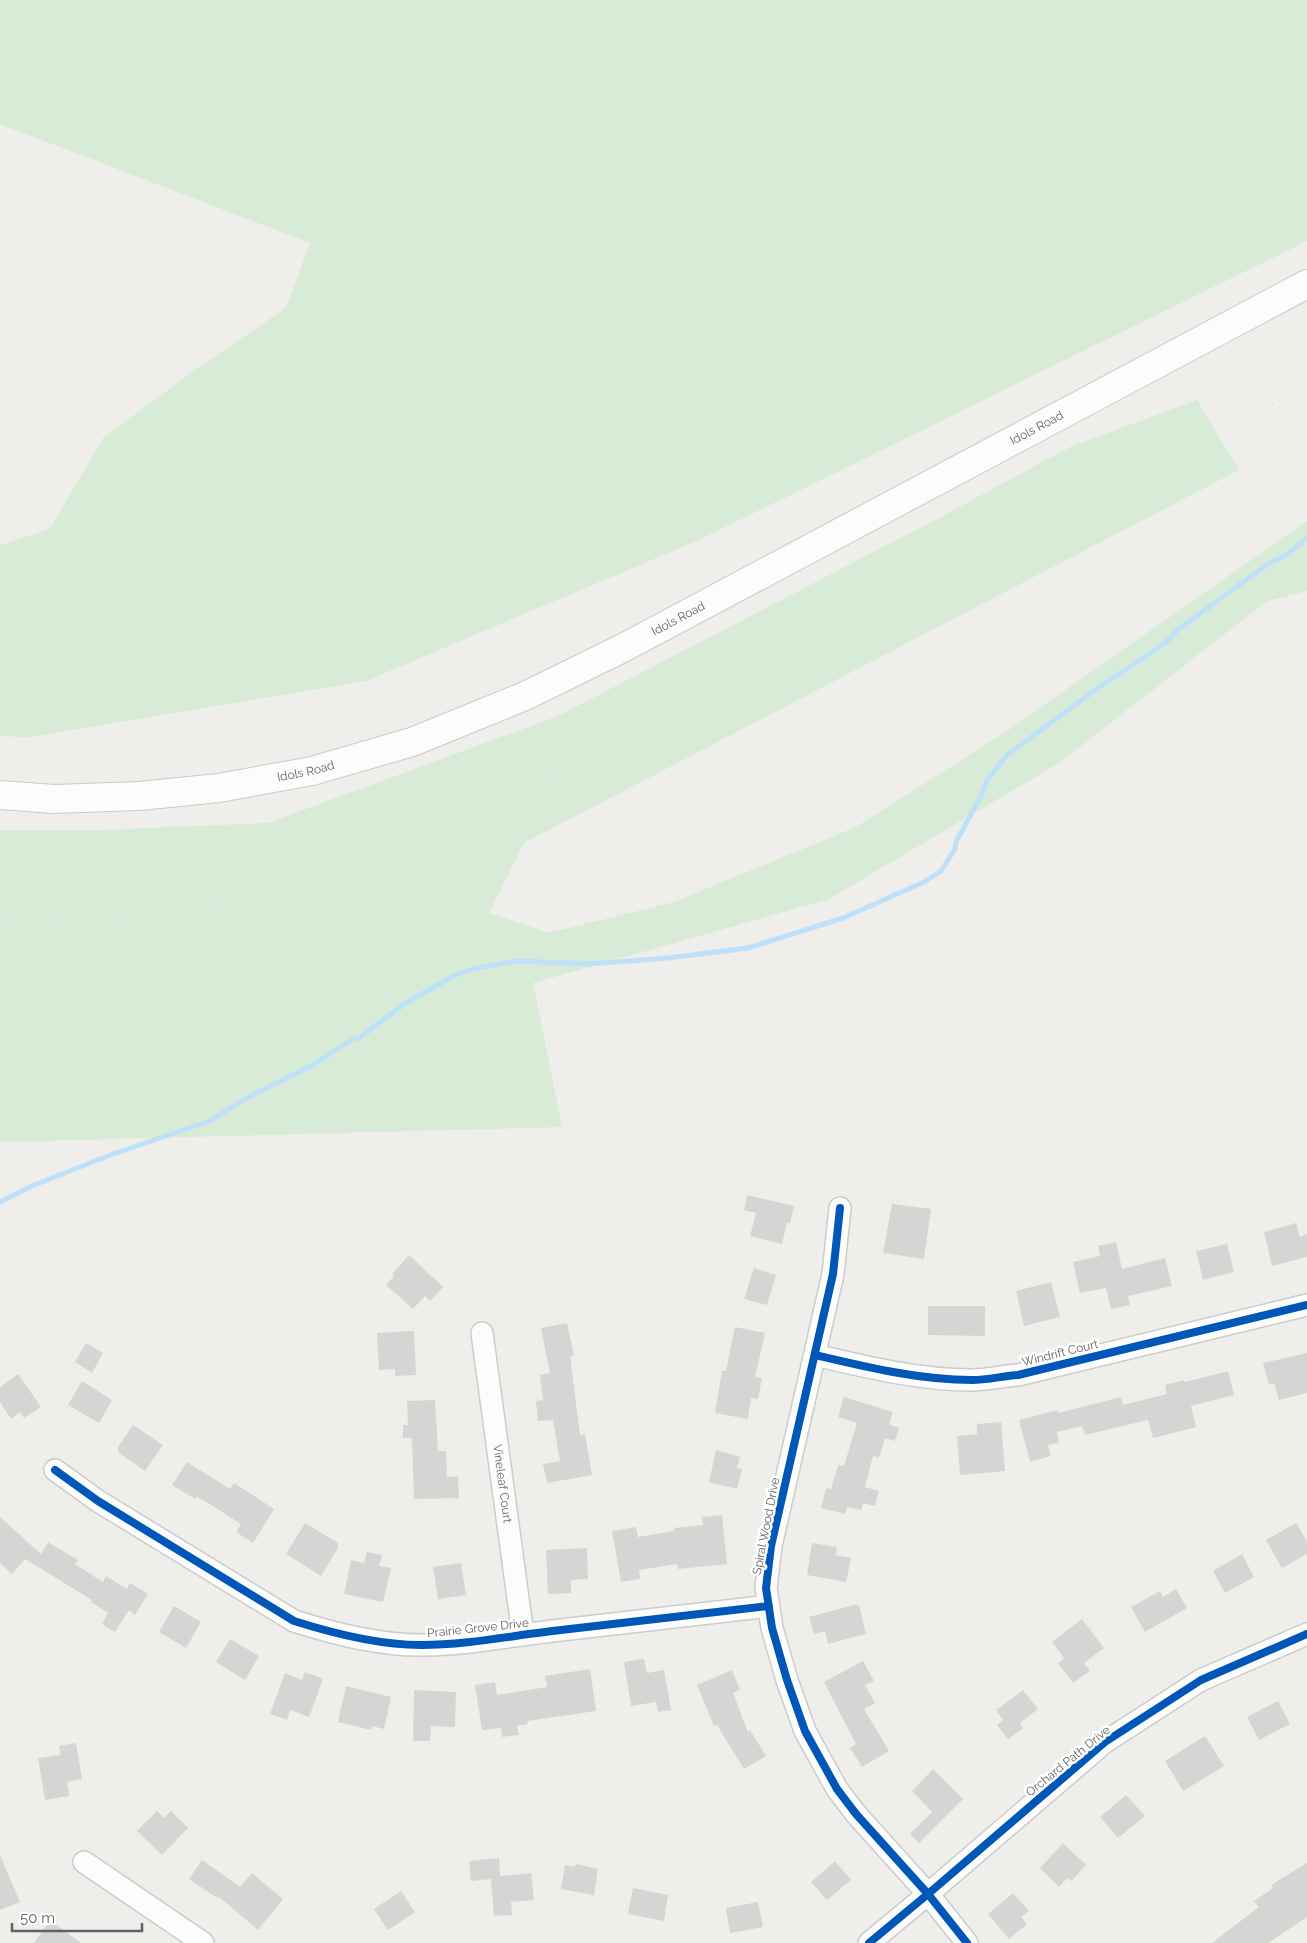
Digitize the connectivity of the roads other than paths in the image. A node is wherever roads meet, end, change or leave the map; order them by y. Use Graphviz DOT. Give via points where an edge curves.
graph roads {
  1 [pos="1307,284"];
  2 [pos="0,795"];
  3 [pos="840,1208"];
  4 [pos="1307,1304"];
  5 [pos="482,1333"];
  6 [pos="815,1355"];
  7 [pos="54,1470"];
  8 [pos="768,1606"];
  9 [pos="1307,1634"];
  10 [pos="523,1635"];
  11 [pos="84,1862"];
  12 [pos="928,1894"];
  13 [pos="202,1943"];
  14 [pos="869,1943"];
  15 [pos="967,1943"];
  1 -- 2 [label="main road, Idols Road" via="624,648 525,696 412,742 312,771 219,788 54,800"];
  3 -- 6 [label="street, Spiral Wood Drive" via="833,1274"];
  4 -- 6 [label="street, Windrift Court" via="1018,1375 973,1380 926,1377"];
  5 -- 10 [label="street, Vineleaf Court"];
  6 -- 8 [label="street, Spiral Wood Drive" via="771,1546 766,1588"];
  7 -- 10 [label="street, Prairie Grove Drive" via="98,1502 294,1621 373,1641 420,1645"];
  8 -- 10 [label="street, Prairie Grove Drive"];
  8 -- 12 [label="street, Spiral Wood Drive" via="779,1654 805,1731 837,1789"];
  9 -- 12 [label="street, Orchard Path Drive" via="1201,1680 1105,1742"];
  11 -- 13 [label="street"];
  12 -- 14 [label="street, Orchard Path Drive"];
  12 -- 15 [label="street, Spiral Wood Drive"];
}
